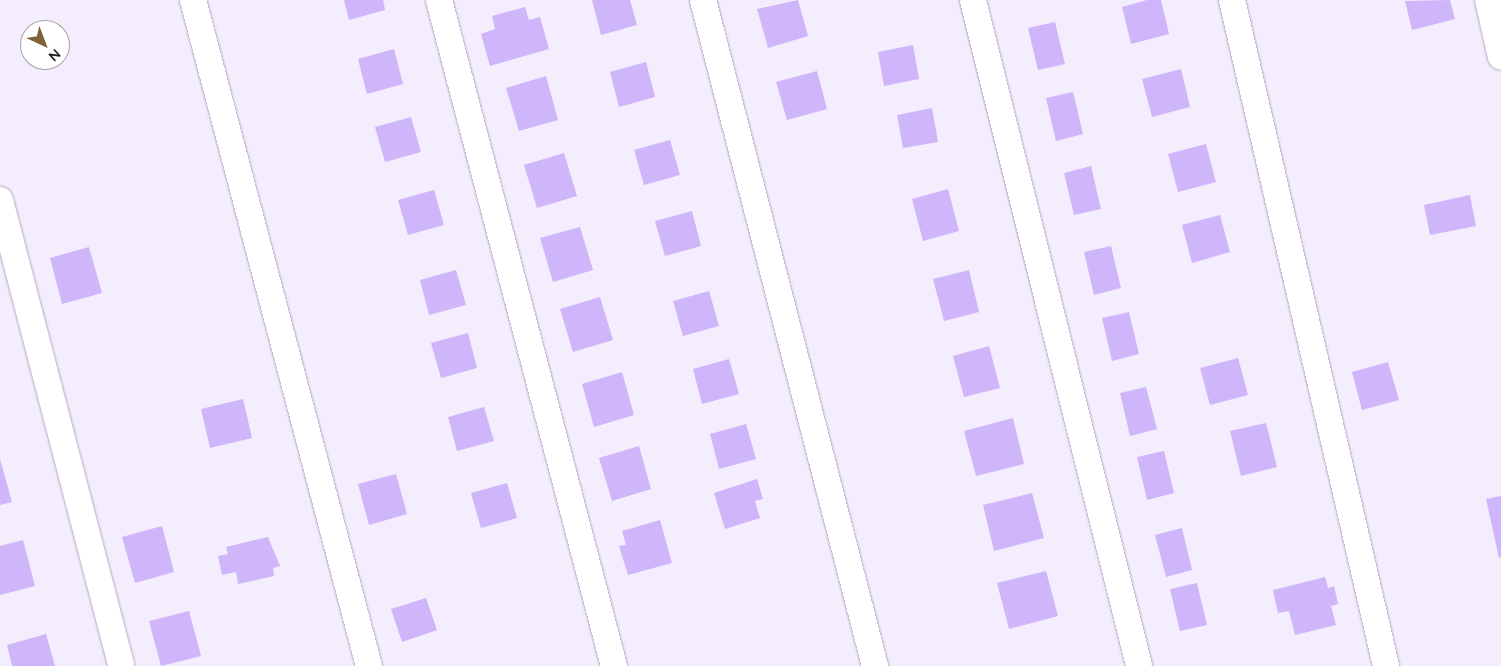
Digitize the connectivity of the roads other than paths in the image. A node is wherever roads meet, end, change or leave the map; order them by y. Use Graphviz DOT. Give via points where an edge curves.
graph roads {
  1 [pos="193,0"];
  2 [pos="439,0"];
  3 [pos="703,0"];
  4 [pos="973,0"];
  5 [pos="1232,0"];
  6 [pos="1488,0"];
  7 [pos="1501,56"];
  8 [pos="0,200"];
  9 [pos="121,666"];
  10 [pos="370,666"];
  11 [pos="614,666"];
  12 [pos="874,666"];
  13 [pos="1139,666"];
  14 [pos="1386,666"];
  1 -- 10 [label="street"];
  2 -- 11 [label="street"];
  3 -- 12 [label="street"];
  4 -- 13 [label="street"];
  5 -- 14 [label="street"];
  6 -- 7 [label="street"];
  8 -- 9 [label="street"];
}
